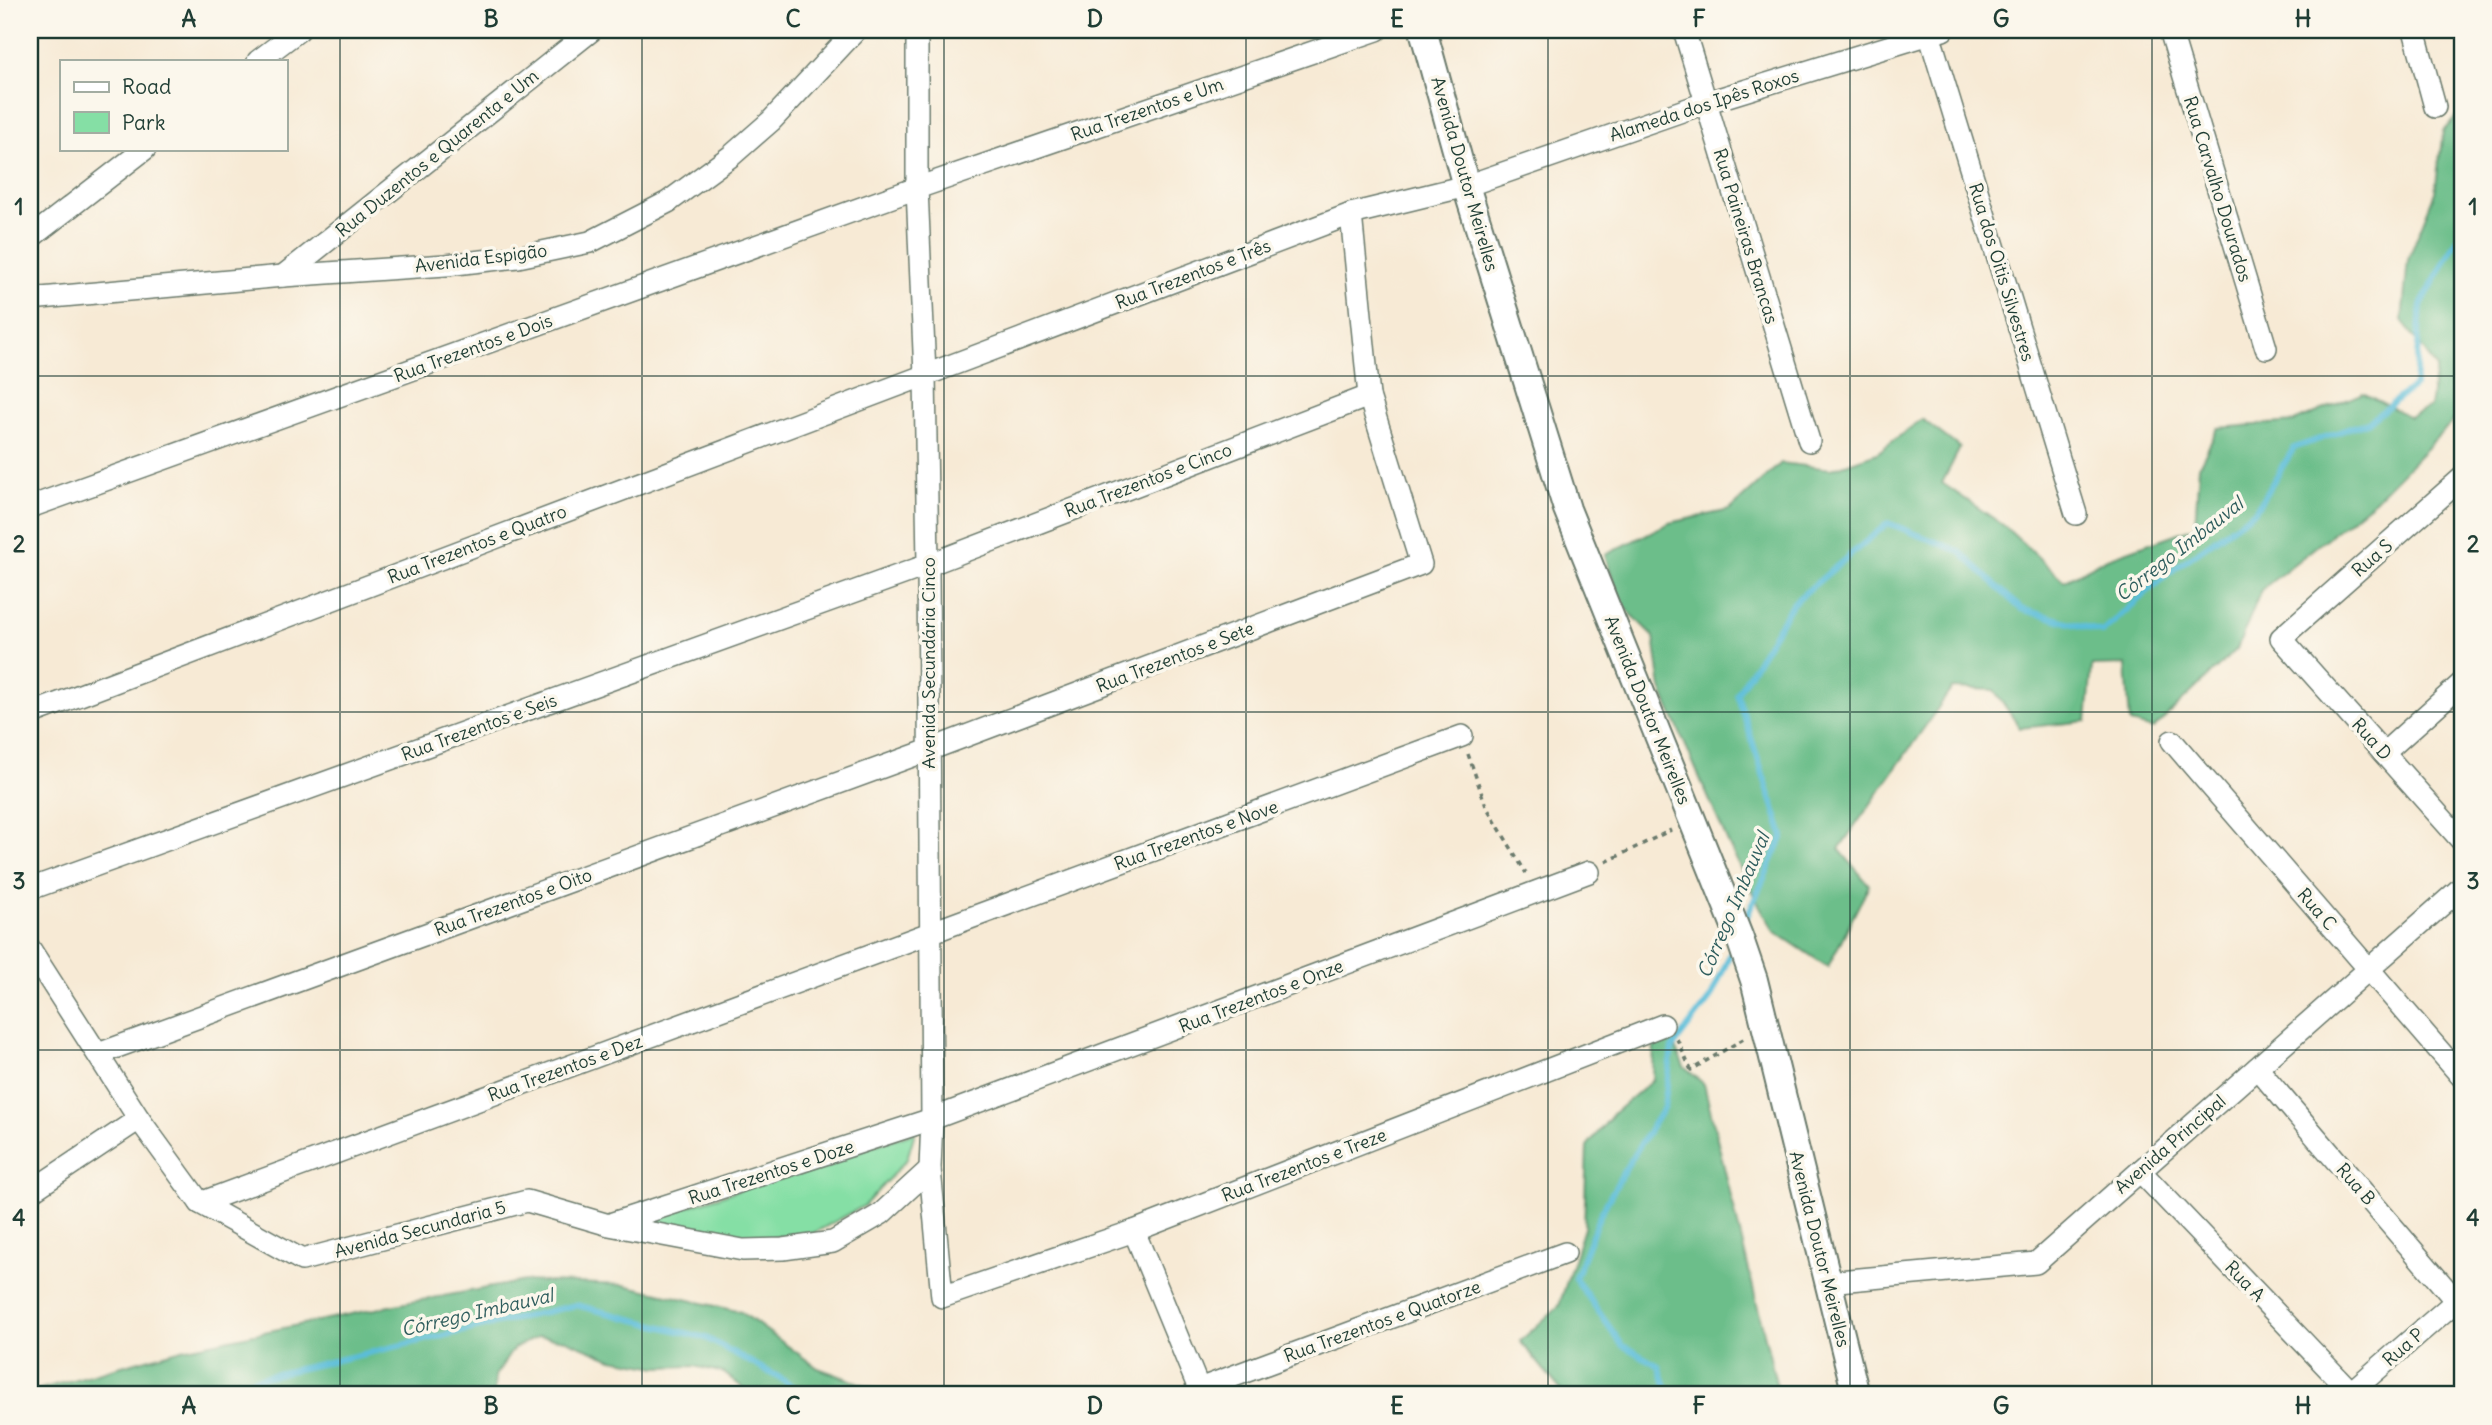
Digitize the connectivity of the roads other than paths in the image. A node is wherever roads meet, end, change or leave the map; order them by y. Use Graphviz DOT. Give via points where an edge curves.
graph roads {
  1 [pos="299,30"];
  2 [pos="592,30"];
  3 [pos="856,30"];
  4 [pos="917,30"];
  5 [pos="1377,30"];
  6 [pos="1423,30"];
  7 [pos="1685,30"];
  8 [pos="2170,30"];
  9 [pos="2414,30"];
  10 [pos="1933,31"];
  11 [pos="259,60"];
  12 [pos="1706,103"];
  13 [pos="2435,107"];
  14 [pos="144,150"];
  15 [pos="1466,186"];
  16 [pos="917,188"];
  17 [pos="1352,214"];
  18 [pos="30,238"];
  19 [pos="283,276"];
  20 [pos="30,299"];
  21 [pos="2266,348"];
  22 [pos="925,375"];
  23 [pos="1369,396"];
  24 [pos="1809,441"];
  25 [pos="2462,478"];
  26 [pos="30,508"];
  27 [pos="2076,514"];
  28 [pos="928,565"];
  29 [pos="2281,638"];
  30 [pos="2462,683"];
  31 [pos="30,713"];
  32 [pos="1462,736"];
  33 [pos="2172,741"];
  34 [pos="929,750"];
  35 [pos="2384,753"];
  36 [pos="2462,841"];
  37 [pos="1589,872"];
  38 [pos="2462,887"];
  39 [pos="30,890"];
  40 [pos="930,934"];
  41 [pos="30,949"];
  42 [pos="2369,969"];
  43 [pos="38,979"];
  44 [pos="1668,1028"];
  45 [pos="98,1054"];
  46 [pos="2256,1068"];
  47 [pos="2462,1077"];
  48 [pos="139,1119"];
  49 [pos="932,1119"];
  50 [pos="930,1168"];
  51 [pos="2140,1171"];
  52 [pos="30,1192"];
  53 [pos="200,1203"];
  54 [pos="609,1225"];
  55 [pos="1135,1231"];
  56 [pos="1565,1253"];
  57 [pos="1827,1282"];
  58 [pos="942,1297"];
  59 [pos="2456,1301"];
  60 [pos="2351,1392"];
  61 [pos="1856,1395"];
  1 -- 11 [label="street"];
  2 -- 19 [label="street, Rua Duzentos e Quarenta e Um"];
  3 -- 19 [label="street, Avenida Espigão" via="771,121 731,156 668,202 590,242 446,265"];
  4 -- 16 [label="street, Avenida Secundária Cinco"];
  5 -- 16 [label="street, Rua Trezentos e Um"];
  6 -- 15 [label="main road, Avenida Doutor Meirelles"];
  7 -- 12 [label="street, Rua Paineiras Brancas"];
  8 -- 21 [label="street, Rua Carvalho Dourados"];
  9 -- 13 [label="street"];
  10 -- 12 [label="street, Alameda dos Ipês Roxos"];
  10 -- 27 [label="street, Rua dos Oitis Silvestres"];
  12 -- 15 [label="street, Alameda dos Ipês Roxos"];
  12 -- 24 [label="street, Rua Paineiras Brancas"];
  14 -- 18 [label="street"];
  15 -- 17 [label="street, Rua Trezentos e Três"];
  15 -- 57 [label="main road, Avenida Doutor Meirelles" via="1567,509 1754,980"];
  16 -- 22 [label="street, Avenida Secundária Cinco"];
  16 -- 26 [label="street, Rua Trezentos e Dois"];
  17 -- 22 [label="street, Rua Trezentos e Três"];
  17 -- 23 [label="street"];
  19 -- 20 [label="street, Avenida Espigão"];
  22 -- 28 [label="street, Avenida Secundária Cinco"];
  22 -- 31 [label="street, Rua Trezentos e Quatro"];
  23 -- 28 [label="street, Rua Trezentos e Cinco"];
  23 -- 34 [label="street, Rua Trezentos e Sete" via="1421,564"];
  25 -- 29 [label="street, Rua S"];
  28 -- 34 [label="street, Avenida Secundária Cinco"];
  28 -- 39 [label="street, Rua Trezentos e Seis"];
  29 -- 35 [label="street, Rua D"];
  30 -- 35 [label="street"];
  32 -- 40 [label="street, Rua Trezentos e Nove"];
  33 -- 42 [label="street, Rua C"];
  34 -- 40 [label="street, Avenida Secundária Cinco"];
  34 -- 45 [label="street, Rua Trezentos e Oito"];
  35 -- 36 [label="street, Rua D"];
  37 -- 49 [label="street, Rua Trezentos e Onze"];
  38 -- 42 [label="street, Avenida Principal"];
  40 -- 49 [label="street, Avenida Secundária Cinco"];
  40 -- 53 [label="street, Rua Trezentos e Dez"];
  41 -- 43 [label="street, Avenida Secundaria 5"];
  42 -- 46 [label="street, Avenida Principal"];
  42 -- 47 [label="street, Rua C"];
  43 -- 45 [label="street, Avenida Secundaria 5"];
  44 -- 55 [label="street, Rua Trezentos e Treze"];
  45 -- 48 [label="street, Avenida Secundaria 5"];
  46 -- 51 [label="street, Avenida Principal"];
  46 -- 59 [label="street, Rua B"];
  48 -- 52 [label="street"];
  48 -- 53 [label="street, Avenida Secundaria 5"];
  49 -- 50 [label="street, Avenida Secundária Cinco"];
  49 -- 54 [label="street, Rua Trezentos e Doze"];
  50 -- 54 [label="street, Avenida Secundaria 5" via="881,1214 833,1242 743,1250"];
  50 -- 58 [label="street, Avenida Secundária Cinco"];
  51 -- 57 [label="street, Avenida Principal" via="2036,1263"];
  51 -- 60 [label="street, Rua A"];
  53 -- 54 [label="street, Avenida Secundaria 5" via="302,1260 527,1201"];
  55 -- 56 [label="street, Rua Trezentos e Quatorze" via="1199,1389"];
  55 -- 58 [label="street, Rua Trezentos e Treze"];
  57 -- 61 [label="main road, Avenida Doutor Meirelles"];
  59 -- 60 [label="street, Rua P"];
}
